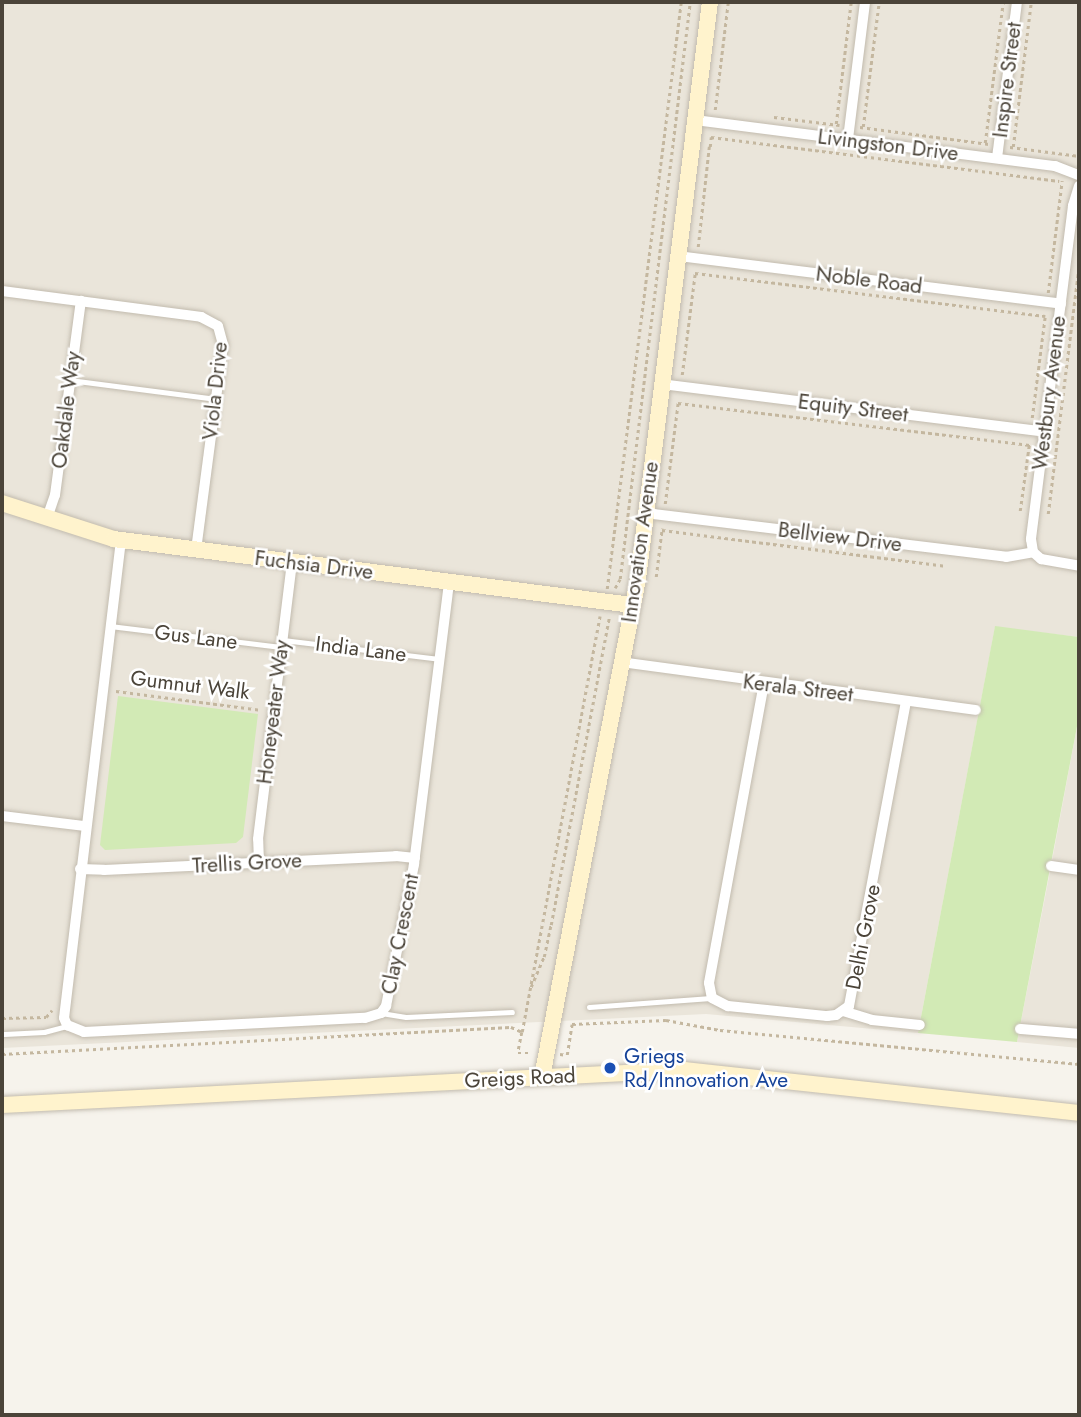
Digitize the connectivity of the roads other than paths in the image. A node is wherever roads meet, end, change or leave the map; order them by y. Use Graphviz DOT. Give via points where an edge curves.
graph roads {
  1 [pos="710,2"];
  2 [pos="865,2"];
  3 [pos="1017,2"];
  4 [pos="695,120"];
  5 [pos="848,139"];
  6 [pos="997,158"];
  7 [pos="1079,175"];
  8 [pos="1079,186"];
  9 [pos="678,256"];
  10 [pos="2,291"];
  11 [pos="81,301"];
  12 [pos="1060,304"];
  13 [pos="71,380"];
  14 [pos="662,384"];
  15 [pos="216,398"];
  16 [pos="1044,432"];
  17 [pos="2,503"];
  18 [pos="645,513"];
  19 [pos="47,518"];
  20 [pos="121,540"];
  21 [pos="196,550"];
  22 [pos="1034,551"];
  23 [pos="292,562"];
  24 [pos="1079,566"];
  25 [pos="449,582"];
  26 [pos="632,605"];
  27 [pos="110,626"];
  28 [pos="282,643"];
  29 [pos="440,659"];
  30 [pos="621,663"];
  31 [pos="764,683"];
  32 [pos="906,701"];
  33 [pos="976,710"];
  34 [pos="2,816"];
  35 [pos="85,827"];
  36 [pos="415,858"];
  37 [pos="259,863"];
  38 [pos="1051,866"];
  39 [pos="80,869"];
  40 [pos="1079,870"];
  41 [pos="712,998"];
  42 [pos="589,1007"];
  43 [pos="844,1011"];
  44 [pos="512,1012"];
  45 [pos="381,1013"];
  46 [pos="67,1025"];
  47 [pos="920,1025"];
  48 [pos="1020,1029"];
  49 [pos="4,1034"];
  50 [pos="1079,1034"];
  51 [pos="541,1077"];
  52 [pos="2,1105"];
  53 [pos="1079,1113"];
  1 -- 4 [label="street, Innovation Avenue"];
  2 -- 5 [label="street"];
  3 -- 6 [label="street, Inspire Street"];
  4 -- 5 [label="street, Livingston Drive"];
  4 -- 9 [label="street, Innovation Avenue"];
  5 -- 6 [label="street, Livingston Drive"];
  6 -- 7 [label="street, Livingston Drive" via="1055,166"];
  8 -- 12 [label="street, Westbury Avenue"];
  9 -- 12 [label="street, Noble Road"];
  9 -- 14 [label="street, Innovation Avenue"];
  10 -- 11 [label="street, Viola Drive"];
  11 -- 13 [label="street, Oakdale Way"];
  11 -- 15 [label="street, Viola Drive" via="209,319 222,335"];
  12 -- 16 [label="street, Westbury Avenue"];
  13 -- 15 [label="lane"];
  13 -- 19 [label="street, Oakdale Way" via="55,495"];
  14 -- 16 [label="street, Equity Street"];
  14 -- 18 [label="street, Innovation Avenue"];
  15 -- 21 [label="street, Viola Drive"];
  16 -- 22 [label="street, Westbury Avenue" via="1032,531"];
  17 -- 19 [label="street, Fuchsia Drive"];
  18 -- 22 [label="street, Bellview Drive" via="1006,557"];
  18 -- 26 [label="street, Innovation Avenue"];
  19 -- 20 [label="street, Fuchsia Drive"];
  20 -- 21 [label="street, Fuchsia Drive"];
  20 -- 27 [label="street"];
  21 -- 23 [label="street, Fuchsia Drive"];
  22 -- 24 [label="street" via="1047,562"];
  23 -- 25 [label="street, Fuchsia Drive"];
  23 -- 28 [label="street, Honeyeater Way"];
  25 -- 26 [label="street, Fuchsia Drive"];
  25 -- 29 [label="street, Clay Crescent"];
  26 -- 30 [label="street, Innovation Avenue"];
  27 -- 28 [label="lane, Gus Lane"];
  27 -- 35 [label="street"];
  28 -- 29 [label="lane, India Lane"];
  28 -- 37 [label="street, Honeyeater Way"];
  29 -- 36 [label="street, Clay Crescent"];
  30 -- 31 [label="street, Kerala Street"];
  30 -- 51 [label="street, Innovation Avenue"];
  31 -- 32 [label="street, Kerala Street"];
  31 -- 41 [label="street" via="709,983"];
  32 -- 33 [label="street, Kerala Street"];
  32 -- 43 [label="street, Delhi Grove" via="852,995"];
  34 -- 35 [label="street"];
  35 -- 39 [label="street"];
  36 -- 37 [label="street, Trellis Grove"];
  36 -- 45 [label="street, Clay Crescent" via="389,998"];
  37 -- 39 [label="street, Trellis Grove"];
  38 -- 40 [label="street"];
  39 -- 46 [label="street" via="64,1018"];
  41 -- 42 [label="lane"];
  41 -- 43 [label="street, Delhi Grove" via="727,1006 827,1016"];
  43 -- 47 [label="street" via="872,1020"];
  44 -- 45 [label="lane" via="406,1017"];
  45 -- 46 [label="street, Clay Crescent" via="365,1018 84,1032"];
  46 -- 49 [label="lane, Clay Crescent" via="44,1032"];
  48 -- 50 [label="street"];
  51 -- 52 [label="street, Greigs Road"];
  51 -- 53 [label="street, Greigs Road" via="684,1070"];
}
